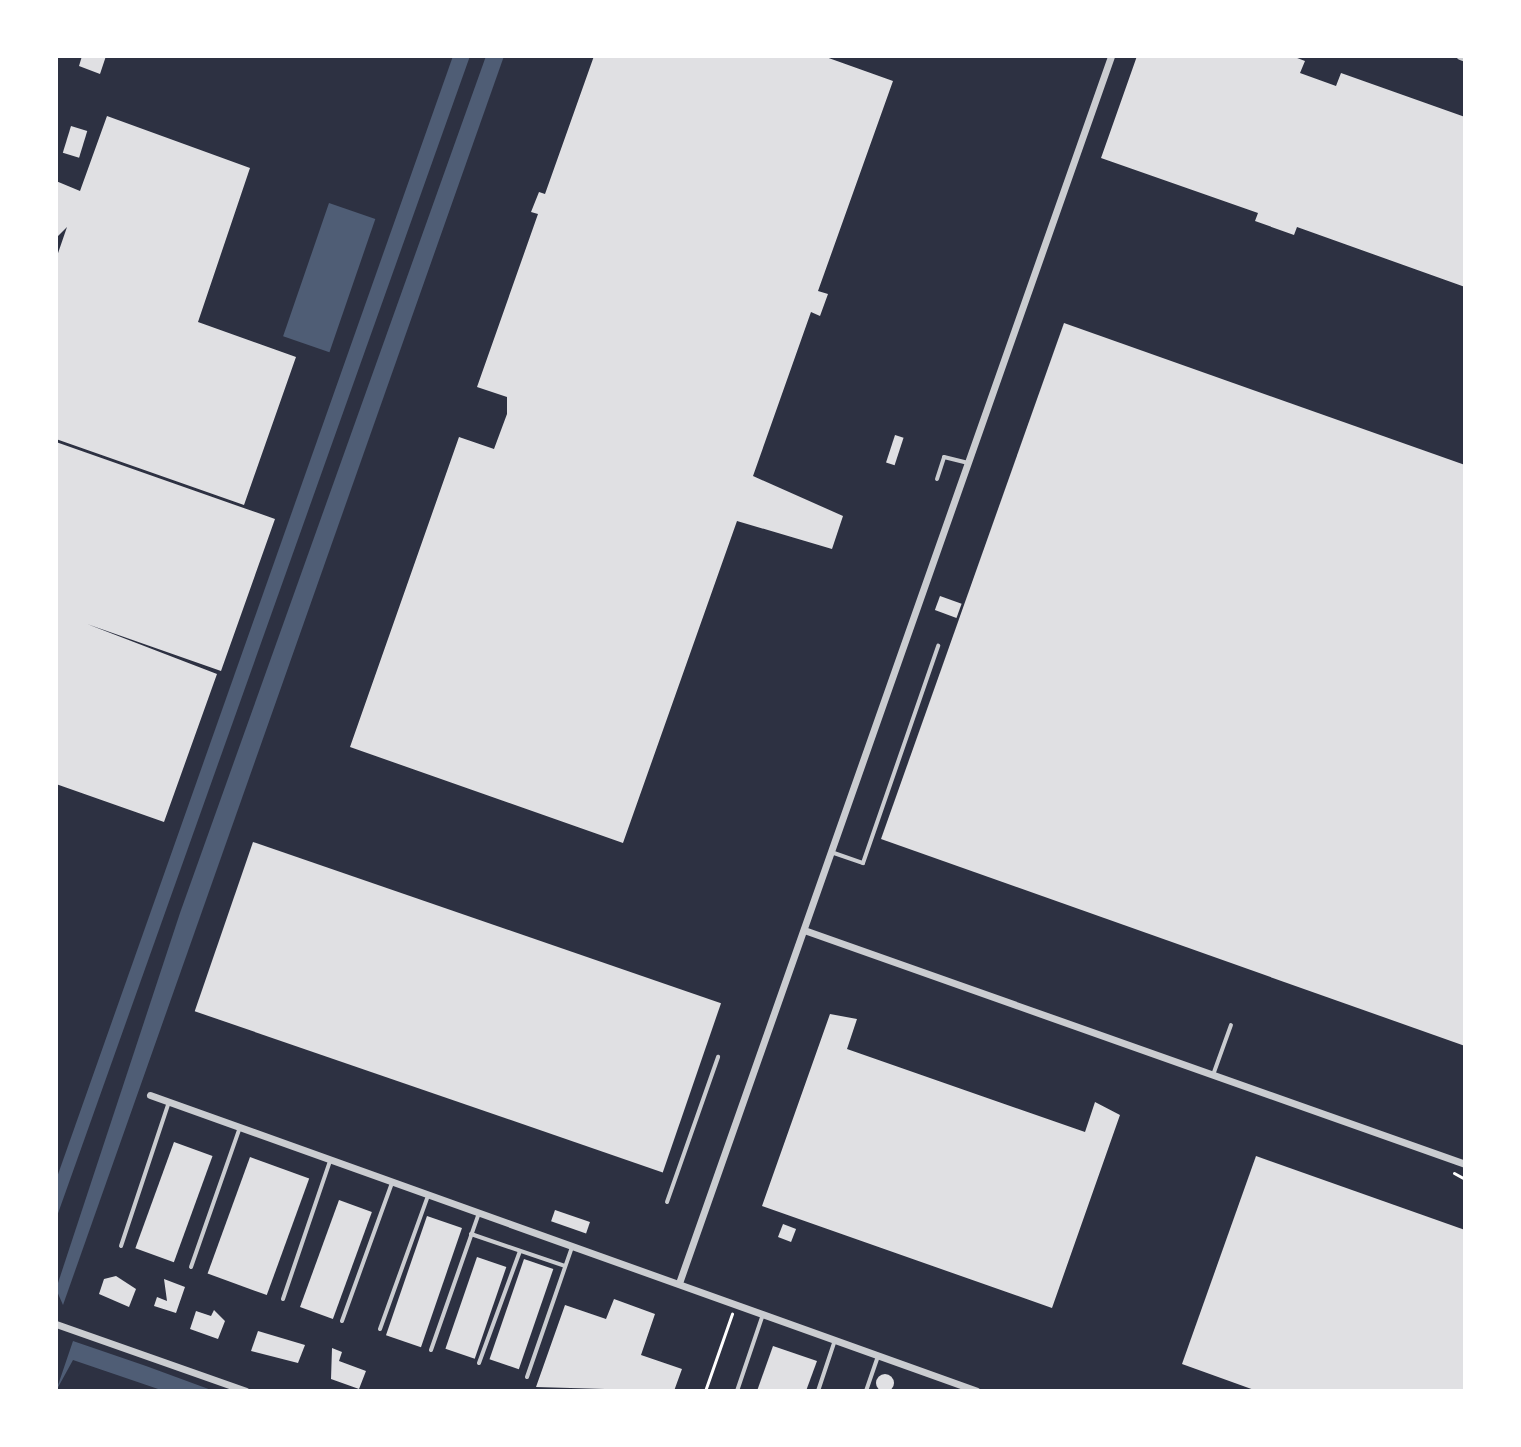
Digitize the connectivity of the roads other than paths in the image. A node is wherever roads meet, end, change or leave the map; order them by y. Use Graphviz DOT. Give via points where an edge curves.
graph roads {
  1 [pos="1111,56"];
  2 [pos="968,463"];
  3 [pos="937,479"];
  4 [pos="938,646"];
  5 [pos="831,852"];
  6 [pos="804,930"];
  7 [pos="1231,1025"];
  8 [pos="718,1057"];
  9 [pos="1213,1075"];
  10 [pos="150,1095"];
  11 [pos="169,1102"];
  12 [pos="240,1127"];
  13 [pos="331,1159"];
  14 [pos="1465,1164"];
  15 [pos="393,1181"];
  16 [pos="428,1194"];
  17 [pos="667,1202"];
  18 [pos="479,1212"];
  19 [pos="471,1234"];
  20 [pos="572,1245"];
  21 [pos="121,1246"];
  22 [pos="520,1251"];
  23 [pos="565,1266"];
  24 [pos="191,1267"];
  25 [pos="679,1283"];
  26 [pos="283,1299"];
  27 [pos="763,1313"];
  28 [pos="342,1321"];
  29 [pos="56,1325"];
  30 [pos="380,1329"];
  31 [pos="836,1339"];
  32 [pos="431,1350"];
  33 [pos="879,1355"];
  34 [pos="479,1363"];
  35 [pos="527,1377"];
  36 [pos="246,1391"];
  37 [pos="737,1391"];
  38 [pos="818,1391"];
  39 [pos="866,1391"];
  40 [pos="977,1391"];
  1 -- 2 [label="street"];
  2 -- 3 [label="lane" via="944,457"];
  2 -- 5 [label="street"];
  4 -- 5 [label="lane" via="863,863"];
  5 -- 6 [label="street"];
  6 -- 9 [label="street"];
  6 -- 25 [label="street"];
  7 -- 9 [label="lane"];
  8 -- 17 [label="lane"];
  9 -- 14 [label="street"];
  10 -- 11 [label="street"];
  11 -- 12 [label="street"];
  11 -- 21 [label="lane"];
  12 -- 13 [label="street"];
  12 -- 24 [label="lane"];
  13 -- 15 [label="street"];
  13 -- 26 [label="lane"];
  15 -- 16 [label="street"];
  15 -- 28 [label="lane"];
  16 -- 18 [label="street"];
  16 -- 30 [label="lane"];
  18 -- 19 [label="lane"];
  18 -- 20 [label="street"];
  19 -- 22 [label="lane"];
  19 -- 32 [label="lane"];
  20 -- 23 [label="lane"];
  20 -- 25 [label="street"];
  22 -- 23 [label="lane"];
  22 -- 34 [label="lane"];
  23 -- 35 [label="lane"];
  25 -- 27 [label="street"];
  27 -- 31 [label="street"];
  27 -- 37 [label="lane"];
  29 -- 36 [label="street"];
  31 -- 33 [label="street"];
  31 -- 38 [label="lane"];
  33 -- 39 [label="lane"];
  33 -- 40 [label="street"];
}
